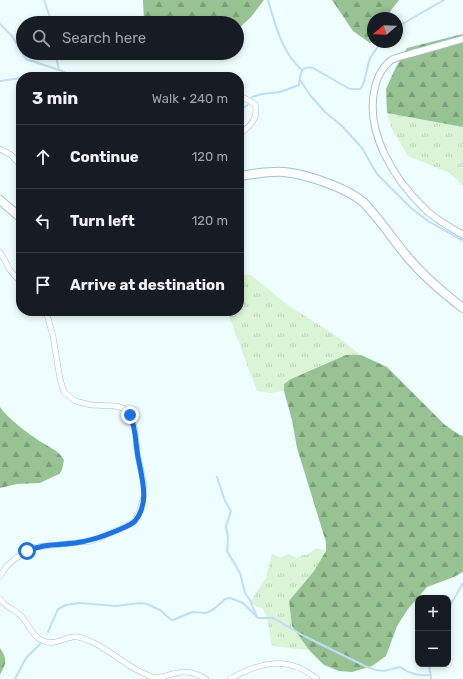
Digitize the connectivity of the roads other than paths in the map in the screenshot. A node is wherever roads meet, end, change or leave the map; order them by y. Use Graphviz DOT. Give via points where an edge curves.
graph roads {
  1 [pos="463,39"];
  2 [pos="244,98"];
  3 [pos="244,130"];
  4 [pos="0,149"];
  5 [pos="16,160"];
  6 [pos="244,175"];
  7 [pos="0,200"];
  8 [pos="16,214"];
  9 [pos="463,235"];
  10 [pos="0,252"];
  11 [pos="16,277"];
  12 [pos="463,308"];
  13 [pos="47,316"];
  14 [pos="0,576"];
  15 [pos="0,599"];
  16 [pos="206,679"];
  17 [pos="230,679"];
  18 [pos="317,679"];
  1 -- 9 [label="street" via="391,60 376,81 372,104 376,132 398,178 426,210"];
  2 -- 3 [label="street" via="255,104 257,111 255,119"];
  4 -- 5 [label="street"];
  6 -- 12 [label="main road" via="285,172 352,194 374,214 420,271"];
  7 -- 8 [label="main road"];
  10 -- 11 [label="street"];
  13 -- 14 [label="street" via="64,392 75,401 123,408 130,415 135,428 144,484 143,504 134,522 92,541 36,547 16,558"];
  15 -- 16 [label="street" via="20,614 38,638 45,641 57,643 77,637 154,677 184,672"];
  17 -- 18 [label="street" via="259,666 279,663 300,668"];
}
